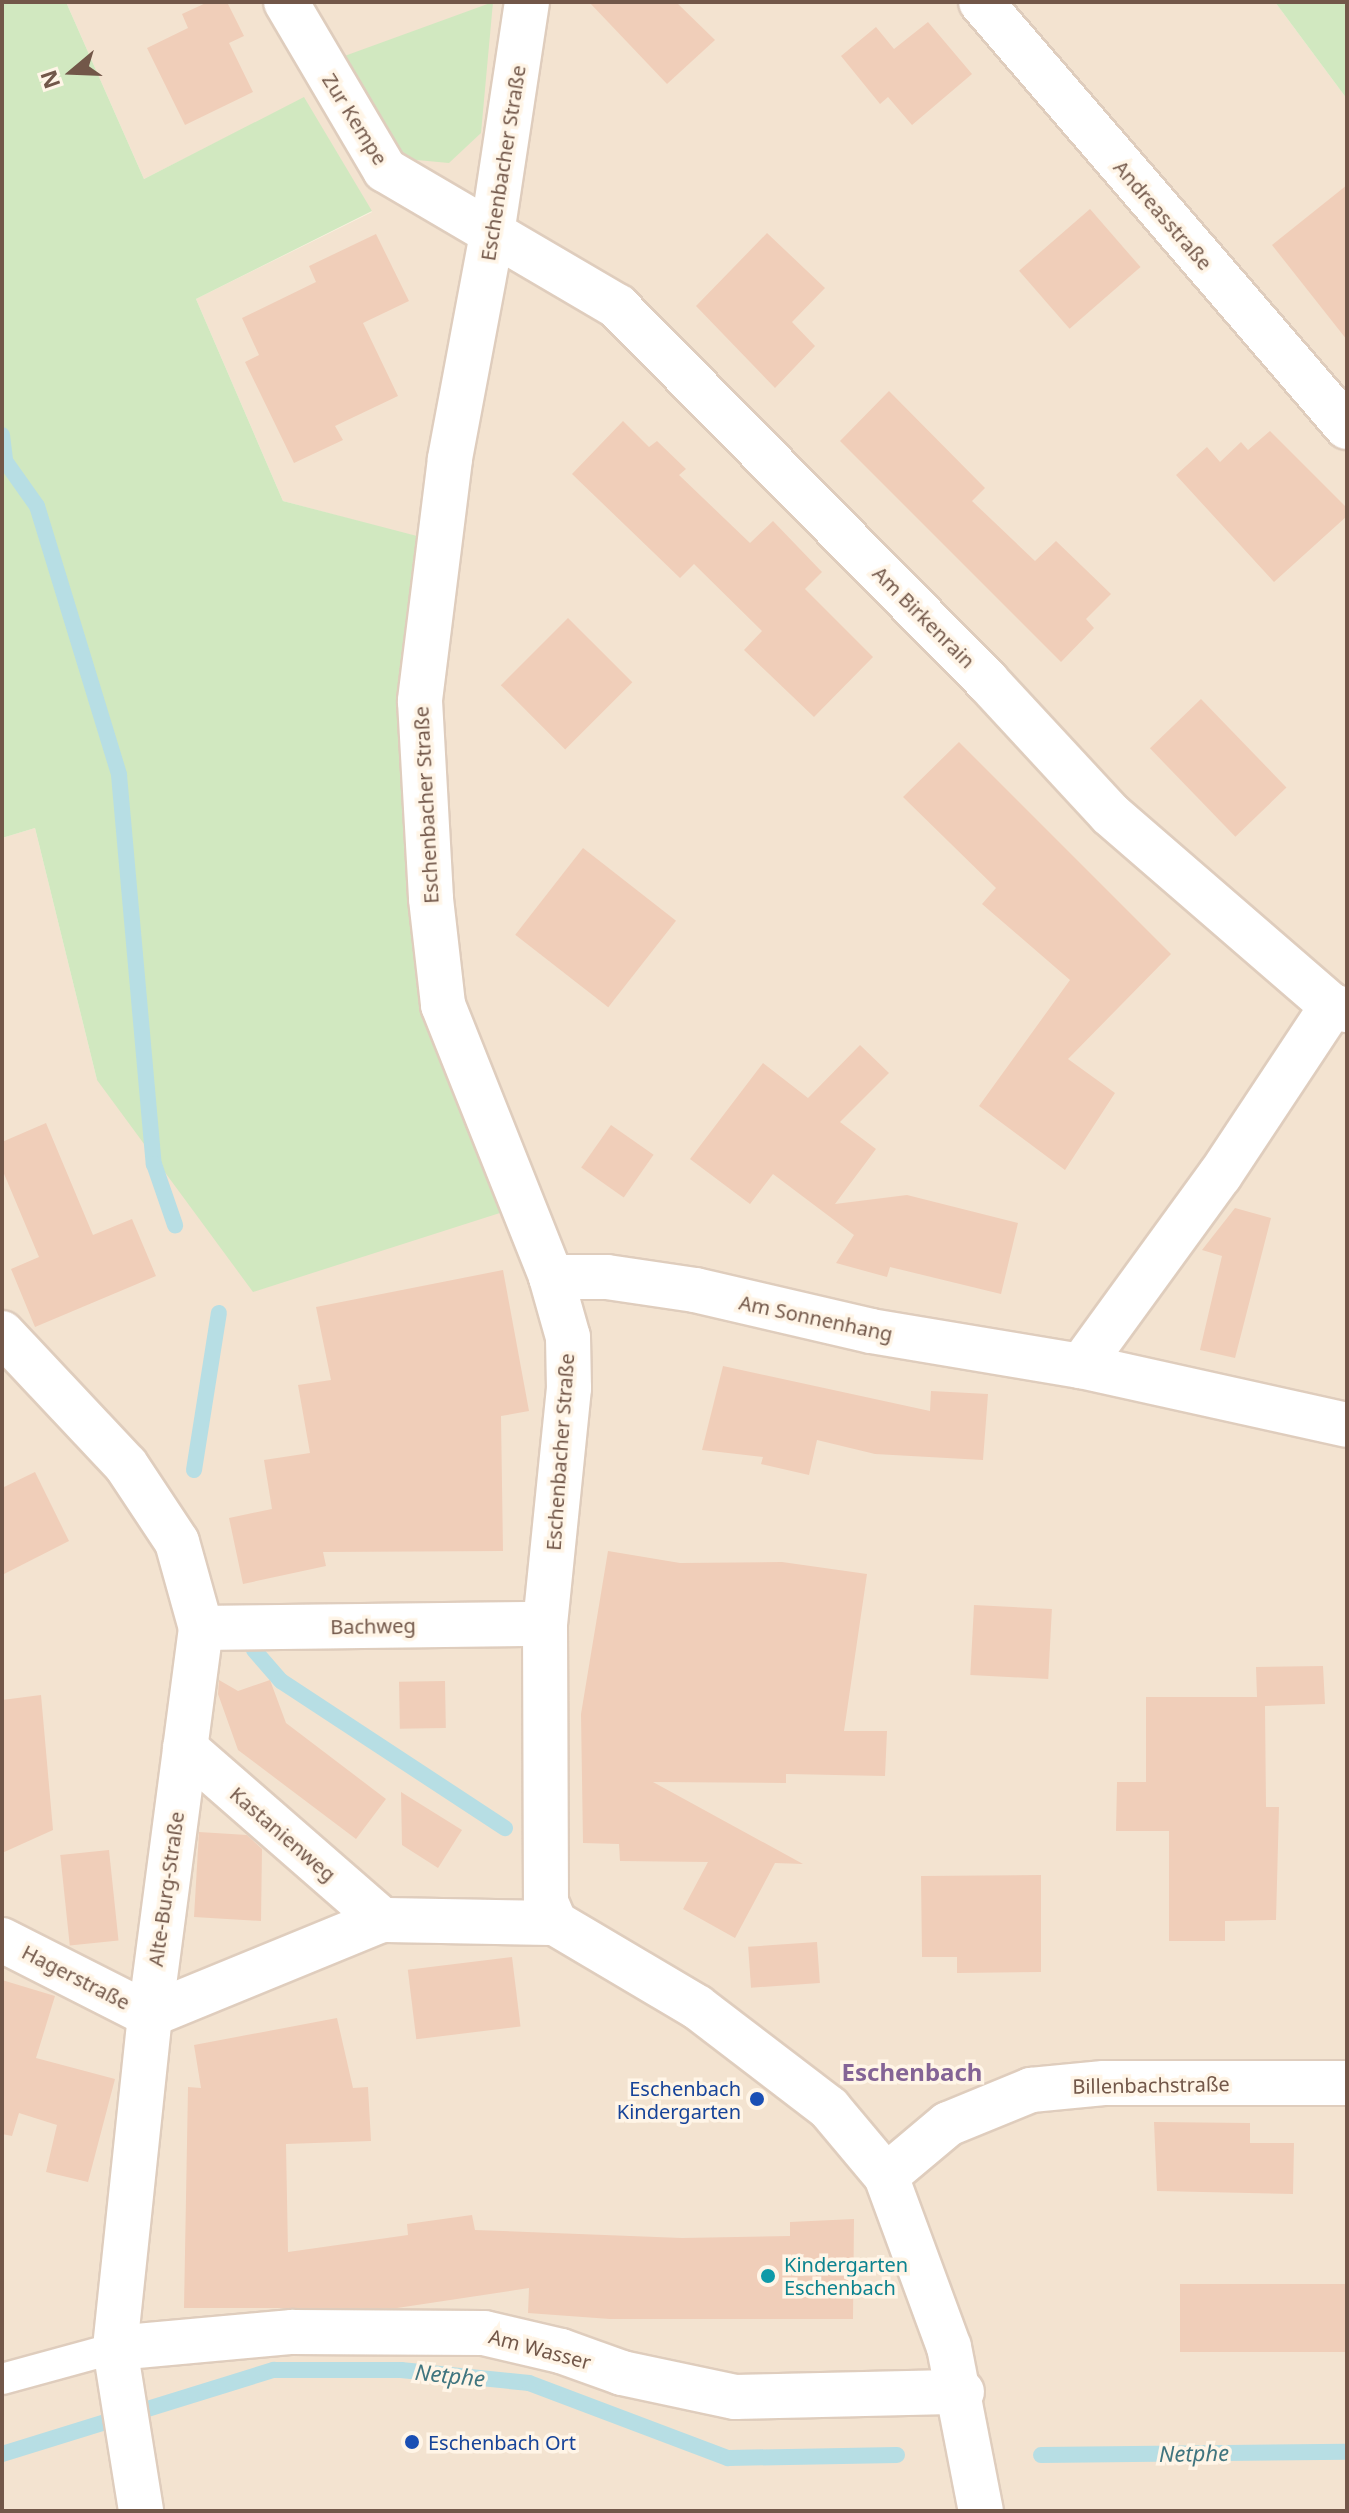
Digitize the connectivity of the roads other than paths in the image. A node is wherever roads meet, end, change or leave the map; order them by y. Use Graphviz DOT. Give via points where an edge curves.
graph roads {
  1 [pos="286,2"];
  2 [pos="527,2"];
  3 [pos="981,2"];
  4 [pos="492,234"];
  5 [pos="1347,427"];
  6 [pos="1340,1008"];
  7 [pos="551,1277"];
  8 [pos="2,1333"];
  9 [pos="1081,1366"];
  10 [pos="1347,1425"];
  11 [pos="545,1624"];
  12 [pos="201,1628"];
  13 [pos="185,1748"];
  14 [pos="382,1920"];
  15 [pos="555,1923"];
  16 [pos="2,1940"];
  17 [pos="150,2015"];
  18 [pos="1347,2083"];
  19 [pos="886,2176"];
  20 [pos="118,2367"];
  21 [pos="2,2379"];
  22 [pos="962,2392"];
  23 [pos="141,2511"];
  24 [pos="981,2511"];
  1 -- 4 [label="street, Zur Kempe" via="385,170"];
  2 -- 4 [label="street, Eschenbacher Straße"];
  3 -- 5 [label="street, Andreasstraße"];
  4 -- 6 [label="street, Am Birkenrain" via="617,306 987,681 1110,814"];
  4 -- 7 [label="street, Eschenbacher Straße" via="450,459 420,701 429,868 443,1005"];
  6 -- 9 [label="street"];
  7 -- 9 [label="street, Am Sonnenhang" via="607,1277 695,1290 871,1331"];
  7 -- 11 [label="street, Eschenbacher Straße" via="568,1337 569,1388"];
  8 -- 12 [label="street, Alte-Burg-Straße" via="126,1465 177,1542"];
  9 -- 10 [label="street, Am Sonnenhang"];
  11 -- 12 [label="street, Bachweg"];
  11 -- 15 [label="street, Eschenbacher Straße" via="544,1870 546,1902"];
  12 -- 13 [label="street, Alte-Burg-Straße"];
  13 -- 14 [label="street, Kastanienweg"];
  13 -- 17 [label="street, Alte-Burg-Straße"];
  14 -- 15 [label="street"];
  14 -- 17 [label="street"];
  15 -- 19 [label="street" via="697,2007 829,2108"];
  16 -- 17 [label="street, Hagerstraße"];
  17 -- 20 [label="street, Alte-Burg-Straße"];
  18 -- 19 [label="street, Billenbachstraße" via="1104,2083 1031,2090 948,2124"];
  19 -- 22 [label="street"];
  20 -- 21 [label="lane"];
  20 -- 22 [label="street, Am Wasser" via="292,2332 484,2333 561,2351 622,2373 735,2397"];
  20 -- 23 [label="street, Alte-Burg-Straße"];
  22 -- 24 [label="street"];
}
